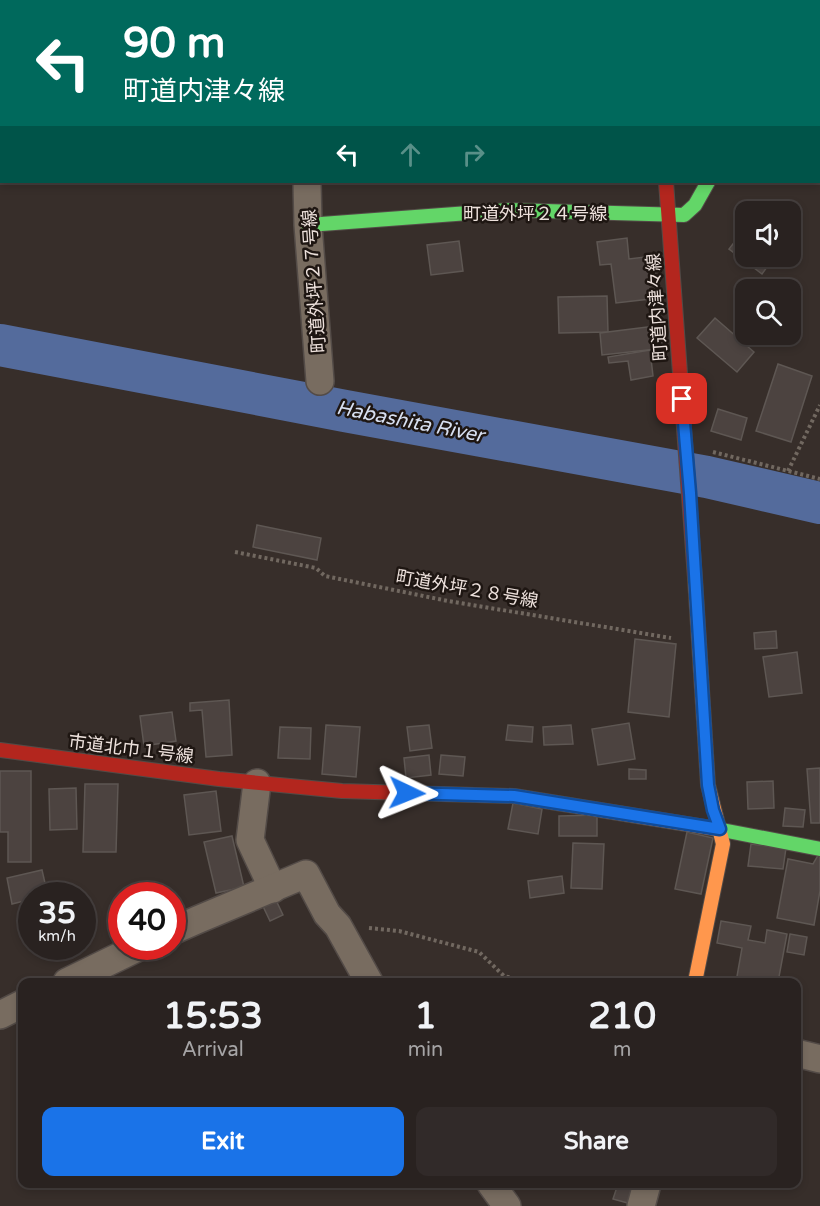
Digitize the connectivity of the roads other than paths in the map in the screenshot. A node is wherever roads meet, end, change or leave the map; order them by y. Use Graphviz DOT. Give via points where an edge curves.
graph roads {
  1 [pos="307,183"];
  2 [pos="666,183"];
  3 [pos="707,183"];
  4 [pos="669,215"];
  5 [pos="308,225"];
  6 [pos="320,381"];
  7 [pos="0,750"];
  8 [pos="257,783"];
  9 [pos="720,829"];
  10 [pos="820,849"];
  11 [pos="273,889"];
  12 [pos="186,925"];
  13 [pos="112,960"];
  14 [pos="75,978"];
  15 [pos="367,978"];
  16 [pos="696,978"];
  17 [pos="18,1006"];
  18 [pos="0,1015"];
  19 [pos="801,1054"];
  20 [pos="820,1059"];
  21 [pos="494,1188"];
  22 [pos="645,1188"];
  23 [pos="507,1206"];
  24 [pos="641,1206"];
  1 -- 5 [label="street, 町道外坪２７号線"];
  2 -- 4 [label="street, 町道内津々線"];
  3 -- 4 [label="street, 町道外坪２４号線" via="691,211"];
  4 -- 5 [label="street, 町道外坪２４号線" via="509,210"];
  4 -- 9 [label="street, 町道内津々線" via="708,785"];
  5 -- 6 [label="street, 町道外坪２７号線"];
  7 -- 8 [label="street, 市道北巾１号線"];
  8 -- 9 [label="street, 市道北巾１号線" via="342,791 514,796"];
  8 -- 11 [label="street" via="250,840"];
  9 -- 10 [label="street"];
  9 -- 16 [label="street, 町道内津々線" via="723,844"];
  11 -- 12 [label="street"];
  11 -- 15 [label="street" via="306,874"];
  13 -- 14 [label="street"];
  17 -- 18 [label="street"];
  19 -- 20 [label="street"];
  21 -- 23 [label="street"];
  22 -- 24 [label="street"];
}
